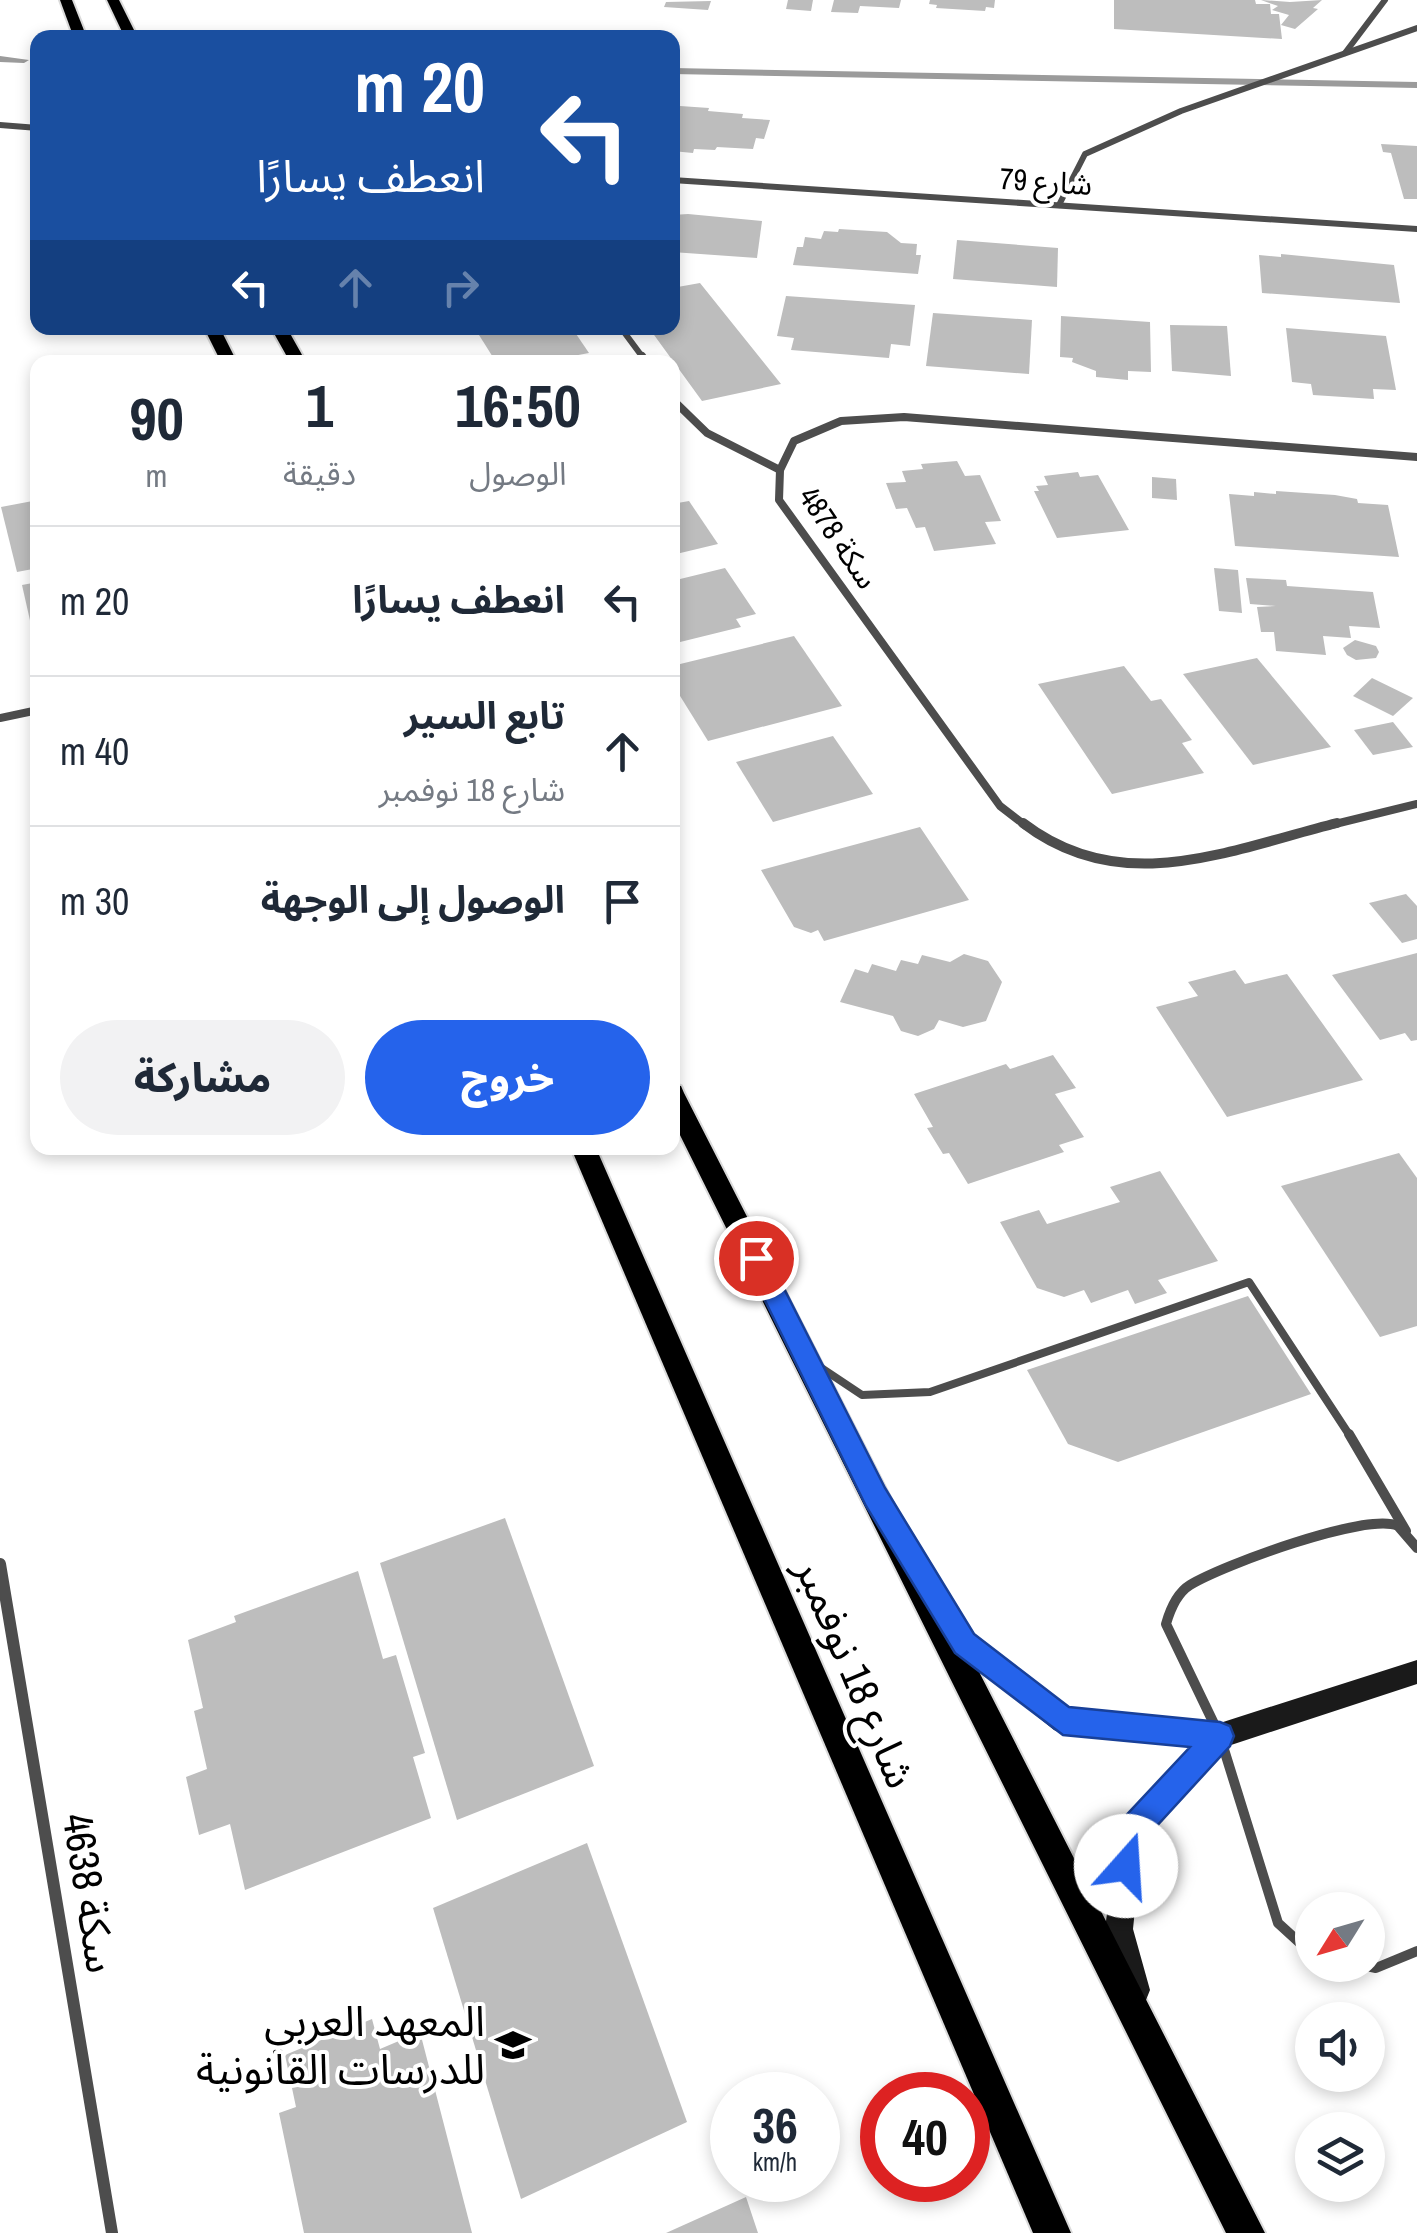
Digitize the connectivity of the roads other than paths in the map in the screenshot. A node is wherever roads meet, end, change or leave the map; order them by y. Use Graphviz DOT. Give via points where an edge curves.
graph roads {
  1 [pos="66,0"];
  2 [pos="113,0"];
  3 [pos="1386,0"];
  4 [pos="1417,28"];
  5 [pos="78,30"];
  6 [pos="128,30"];
  7 [pos="1344,54"];
  8 [pos="0,124"];
  9 [pos="30,127"];
  10 [pos="680,181"];
  11 [pos="1059,206"];
  12 [pos="1417,229"];
  13 [pos="625,335"];
  14 [pos="641,355"];
  15 [pos="680,409"];
  16 [pos="1417,457"];
  17 [pos="780,470"];
  18 [pos="30,712"];
  19 [pos="0,718"];
  20 [pos="1417,804"];
  21 [pos="680,1109"];
  22 [pos="585,1155"];
  23 [pos="806,1358"];
  24 [pos="875,1497"];
  25 [pos="1406,1530"];
  26 [pos="1417,1548"];
  27 [pos="0,1564"];
  28 [pos="1417,1672"];
  29 [pos="1220,1736"];
  30 [pos="1295,1938"];
  31 [pos="1417,1952"];
  32 [pos="1385,1964"];
  33 [pos="1152,2050"];
  34 [pos="112,2233"];
  35 [pos="1052,2233"];
  36 [pos="1246,2233"];
  1 -- 5 [label="main road"];
  2 -- 6 [label="main road"];
  3 -- 7 [label="street"];
  4 -- 7 [label="street"];
  7 -- 11 [label="street" via="1181,111 1085,154"];
  8 -- 9 [label="street"];
  10 -- 11 [label="street, 79 شارع"];
  11 -- 12 [label="street, 79 شارع"];
  13 -- 14 [label="street"];
  15 -- 17 [label="street" via="726,446"];
  16 -- 17 [label="street, سكة 4878" via="904,416 841,420 794,441"];
  17 -- 20 [label="street, سكة 4878" via="780,500 802,532 1000,806 1047,842 1105,863 1163,866"];
  18 -- 19 [label="street"];
  21 -- 23 [label="main road"];
  22 -- 35 [label="main road, شارع 18 نوفمبر"];
  23 -- 24 [label="main road"];
  23 -- 25 [label="lane" via="862,1395 930,1392 1249,1282"];
  24 -- 29 [label="street" via="964,1643 1063,1720"];
  24 -- 33 [label="main road"];
  25 -- 26 [label="lane"];
  25 -- 29 [label="lane" via="1388,1521 1358,1523 1187,1586 1166,1624"];
  27 -- 34 [label="street, سكة 4638"];
  28 -- 29 [label="street"];
  29 -- 30 [label="lane" via="1278,1923"];
  29 -- 33 [label="street" via="1130,1834 1119,1930"];
  31 -- 32 [label="lane"];
  33 -- 36 [label="main road"];
}
